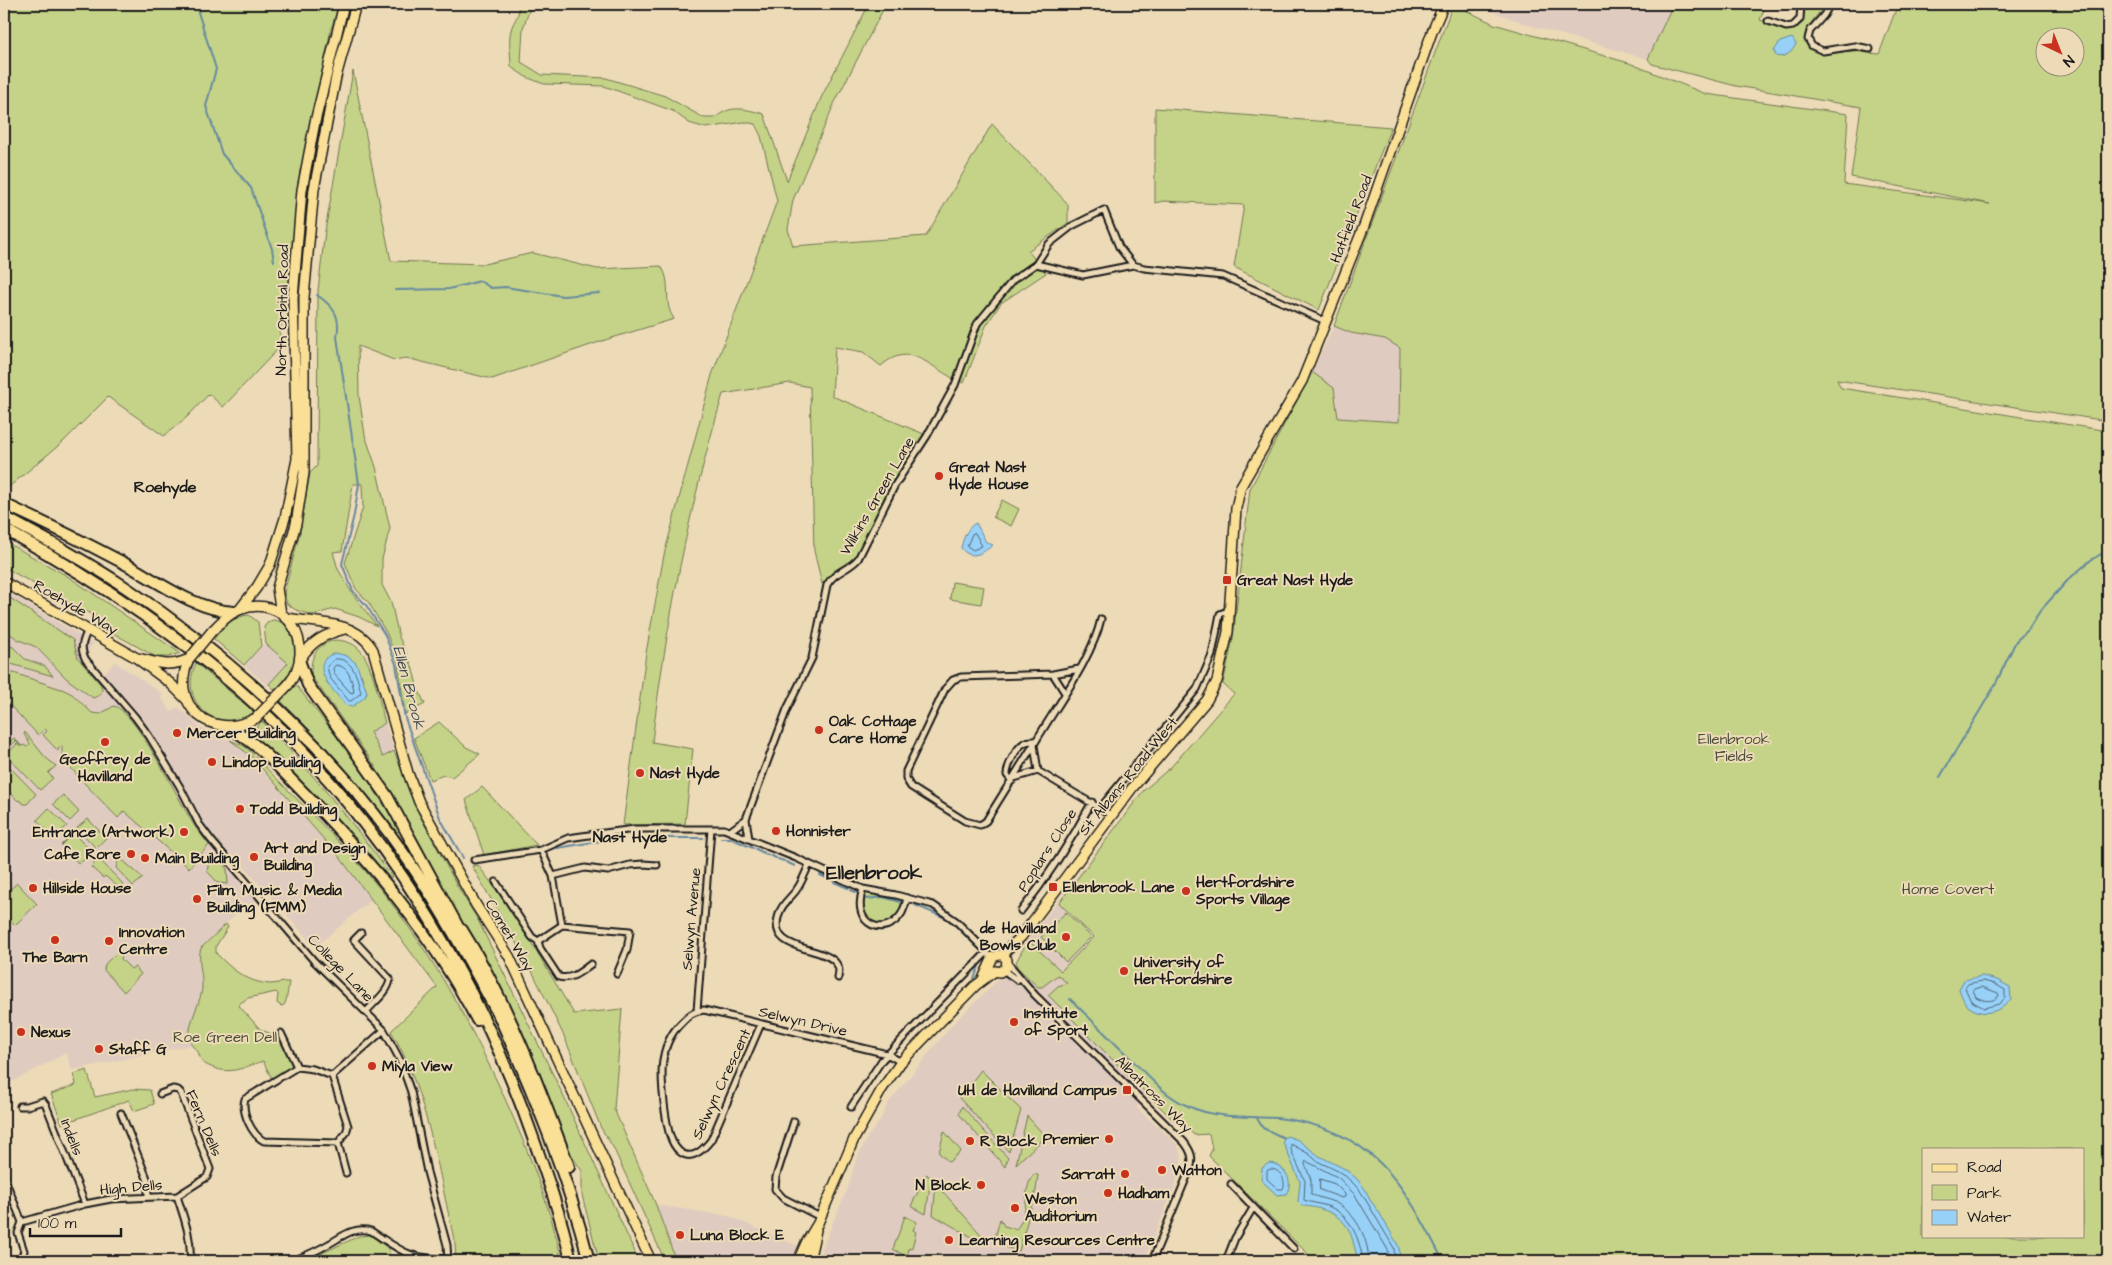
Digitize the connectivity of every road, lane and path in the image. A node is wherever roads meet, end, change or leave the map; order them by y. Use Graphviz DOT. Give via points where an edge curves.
graph roads {
  1 [pos="344,4"];
  2 [pos="356,4"];
  3 [pos="1444,4"];
  4 [pos="1801,4"];
  5 [pos="1830,4"];
  6 [pos="1768,20"];
  7 [pos="1870,49"];
  8 [pos="1036,264"];
  9 [pos="1133,265"];
  10 [pos="1325,321"];
  11 [pos="1270,438"];
  12 [pos="4,504"];
  13 [pos="4,517"];
  14 [pos="4,529"];
  15 [pos="4,582"];
  16 [pos="1230,610"];
  17 [pos="237,611"];
  18 [pos="283,616"];
  19 [pos="1101,619"];
  20 [pos="88,629"];
  21 [pos="347,629"];
  22 [pos="135,657"];
  23 [pos="189,659"];
  24 [pos="300,661"];
  25 [pos="1079,669"];
  26 [pos="1053,674"];
  27 [pos="1065,693"];
  28 [pos="187,701"];
  29 [pos="228,727"];
  30 [pos="1035,743"];
  31 [pos="1038,772"];
  32 [pos="1013,779"];
  33 [pos="1092,802"];
  34 [pos="1101,808"];
  35 [pos="1111,815"];
  36 [pos="746,820"];
  37 [pos="711,829"];
  38 [pos="730,831"];
  39 [pos="749,839"];
  40 [pos="541,850"];
  41 [pos="474,860"];
  42 [pos="656,865"];
  43 [pos="809,865"];
  44 [pos="553,876"];
  45 [pos="496,882"];
  46 [pos="863,889"];
  47 [pos="908,898"];
  48 [pos="451,912"];
  49 [pos="1021,912"];
  50 [pos="562,925"];
  51 [pos="361,932"];
  52 [pos="538,941"];
  53 [pos="998,961"];
  54 [pos="591,964"];
  55 [pos="617,974"];
  56 [pos="838,978"];
  57 [pos="1035,995"];
  58 [pos="697,1011"];
  59 [pos="366,1012"];
  60 [pos="498,1014"];
  61 [pos="761,1024"];
  62 [pos="384,1030"];
  63 [pos="281,1033"];
  64 [pos="887,1054"];
  65 [pos="901,1062"];
  66 [pos="297,1068"];
  67 [pos="332,1076"];
  68 [pos="160,1094"];
  69 [pos="521,1105"];
  70 [pos="20,1106"];
  71 [pos="851,1107"];
  72 [pos="120,1113"];
  73 [pos="794,1121"];
  74 [pos="338,1142"];
  75 [pos="346,1173"];
  76 [pos="4,1177"];
  77 [pos="1231,1184"];
  78 [pos="177,1196"];
  79 [pos="148,1197"];
  80 [pos="85,1204"];
  81 [pos="1253,1208"];
  82 [pos="819,1220"];
  83 [pos="22,1222"];
  84 [pos="1294,1249"];
  85 [pos="22,1256"];
  86 [pos="448,1260"];
  87 [pos="190,1261"];
  88 [pos="293,1261"];
  89 [pos="571,1261"];
  90 [pos="589,1261"];
  91 [pos="594,1261"];
  92 [pos="651,1261"];
  93 [pos="798,1261"];
  94 [pos="809,1261"];
  95 [pos="1152,1261"];
  96 [pos="1226,1261"];
  1 -- 17 [label="main road, North Orbital Road" via="302,190 293,298 297,459 285,518 270,565"];
  2 -- 18 [label="main road, North Orbital Road" via="326,122 313,198 304,297 304,473 296,524 277,588"];
  3 -- 10 [label="main road, Hatfield Road" via="1364,226"];
  4 -- 6 [label="street" via="1800,18 1793,26 1786,28"];
  5 -- 7 [label="street" via="1809,33 1812,46 1823,51 1854,46"];
  8 -- 9 [label="street" via="1083,275"];
  8 -- 9 [label="street" via="1049,244 1072,226 1104,210 1119,248"];
  8 -- 36 [label="street, Wilkins Green Lane" via="1013,280 977,324 956,386 895,485 858,559 832,576 827,585 812,658 787,709"];
  9 -- 10 [label="street" via="1224,276"];
  10 -- 11 [label="main road, Hatfield Road" via="1302,381"];
  11 -- 16 [label="main road, St Albans Road West" via="1241,486 1234,530"];
  12 -- 17 [label="highway" via="202,606 223,612"];
  13 -- 60 [label="highway" via="95,568 179,625 255,687 311,741 354,790 413,868 449,924"];
  14 -- 69 [label="highway" via="80,573 177,640 245,695 329,780 390,858 438,931 490,1031"];
  15 -- 20 [label="main road, Roehyde Way"];
  16 -- 34 [label="street, St Albans Road West" via="1220,614 1212,655 1197,689"];
  16 -- 35 [label="main road, St Albans Road West" via="1217,682 1207,700"];
  17 -- 18 [label="main road" via="261,607"];
  17 -- 23 [label="main road, bridge" via="212,631"];
  18 -- 21 [label="main road, Comet Way"];
  18 -- 24 [label="main road" via="300,640"];
  19 -- 25 [label="street"];
  20 -- 22 [label="main road, Roehyde Way"];
  20 -- 59 [label="street, College Lane" via="82,652 149,736 199,824 314,961"];
  21 -- 24 [label="main road" via="330,632 318,639 308,647"];
  21 -- 92 [label="main road, Comet Way" via="364,638 373,650 419,802 471,897 509,956"];
  22 -- 23 [label="main road, Roehyde Way" via="167,665"];
  22 -- 28 [label="main road, Roehyde Way" via="170,683"];
  23 -- 28 [label="main road" via="183,680"];
  24 -- 29 [label="main road, bridge" via="288,685 256,718"];
  24 -- 48 [label="highway" via="308,685 387,796"];
  25 -- 26 [label="street"];
  25 -- 27 [label="street"];
  26 -- 27 [label="street"];
  26 -- 32 [label="street" via="953,680 945,689 906,771 911,787 965,821 980,825"];
  27 -- 30 [label="street"];
  28 -- 29 [label="main road" via="204,720"];
  29 -- 69 [label="highway" via="257,746 389,887 455,981"];
  30 -- 31 [label="street"];
  30 -- 32 [label="street"];
  30 -- 32 [label="street" via="1028,741 1022,744 1007,769 1007,775"];
  31 -- 32 [label="street"];
  31 -- 33 [label="street"];
  33 -- 34 [label="street"];
  33 -- 49 [label="street, Poplars Close" via="1070,844"];
  34 -- 35 [label="street"];
  35 -- 53 [label="main road, St Albans Road West" via="1015,944"];
  36 -- 38 [label="street"];
  36 -- 39 [label="street, Wilkins Green Lane"];
  37 -- 38 [label="street"];
  37 -- 40 [label="street" via="635,829 568,838"];
  37 -- 58 [label="street, Selwyn Avenue"];
  38 -- 39 [label="street"];
  39 -- 43 [label="street"];
  40 -- 41 [label="street"];
  40 -- 44 [label="street"];
  42 -- 44 [label="street" via="630,865 608,871 585,868"];
  43 -- 46 [label="street"];
  43 -- 56 [label="street" via="796,890 782,906 778,926 790,943 832,959 839,970"];
  44 -- 50 [label="street"];
  45 -- 52 [label="street" via="532,937"];
  46 -- 47 [label="street"];
  46 -- 47 [label="street" via="859,900 860,912 865,921 878,926 892,923"];
  47 -- 53 [label="street" via="940,909"];
  48 -- 60 [label="highway"];
  48 -- 91 [label="highway" via="493,984 540,1094 570,1170"];
  50 -- 52 [label="street"];
  50 -- 55 [label="street" via="630,931 627,950"];
  51 -- 59 [label="street" via="354,940 390,979 390,985"];
  52 -- 54 [label="street" via="559,977 575,976"];
  53 -- 57 [label="street, Albatross Way"];
  53 -- 57 [label="street, Albatross Way"];
  53 -- 64 [label="street, St Albans Road West"];
  53 -- 65 [label="main road, St Albans Road West"];
  57 -- 95 [label="street, Albatross Way" via="1191,1151 1190,1169"];
  58 -- 61 [label="street, Selwyn Drive"];
  58 -- 61 [label="street, Selwyn Crescent" via="677,1027 669,1039 662,1064 662,1088 671,1138 679,1151 689,1155 704,1150 711,1140"];
  59 -- 62 [label="street, College Lane"];
  60 -- 90 [label="highway" via="561,1167"];
  61 -- 64 [label="street, Selwyn Drive"];
  62 -- 67 [label="street"];
  62 -- 86 [label="street, College Lane" via="399,1058 411,1092"];
  63 -- 66 [label="street"];
  64 -- 65 [label="street, Selwyn Drive"];
  64 -- 71 [label="street, St Albans Road West"];
  65 -- 82 [label="main road, St Albans Road West" via="854,1139"];
  66 -- 67 [label="street" via="313,1069"];
  66 -- 74 [label="street" via="245,1099 251,1127 264,1141"];
  67 -- 74 [label="street" via="348,1126"];
  68 -- 78 [label="street, Fern Dells" via="173,1089 181,1093 210,1169 206,1177"];
  69 -- 89 [label="highway" via="555,1202"];
  70 -- 80 [label="street, Indells" via="42,1102 46,1105"];
  72 -- 79 [label="street" via="148,1181"];
  73 -- 82 [label="street" via="775,1190"];
  74 -- 75 [label="street"];
  76 -- 83 [label="street"];
  77 -- 81 [label="street"];
  78 -- 79 [label="street, High Dells"];
  78 -- 87 [label="street, High Dells" via="189,1233"];
  79 -- 80 [label="street, High Dells"];
  80 -- 83 [label="street, High Dells"];
  81 -- 84 [label="street"];
  81 -- 96 [label="street"];
  82 -- 93 [label="main road, St Albans Road West"];
  82 -- 94 [label="main road, St Albans Road West"];
  83 -- 85 [label="street" via="18,1233 24,1251"];
  86 -- 88 [label="street" via="411,1256 365,1229 346,1233"];
}
